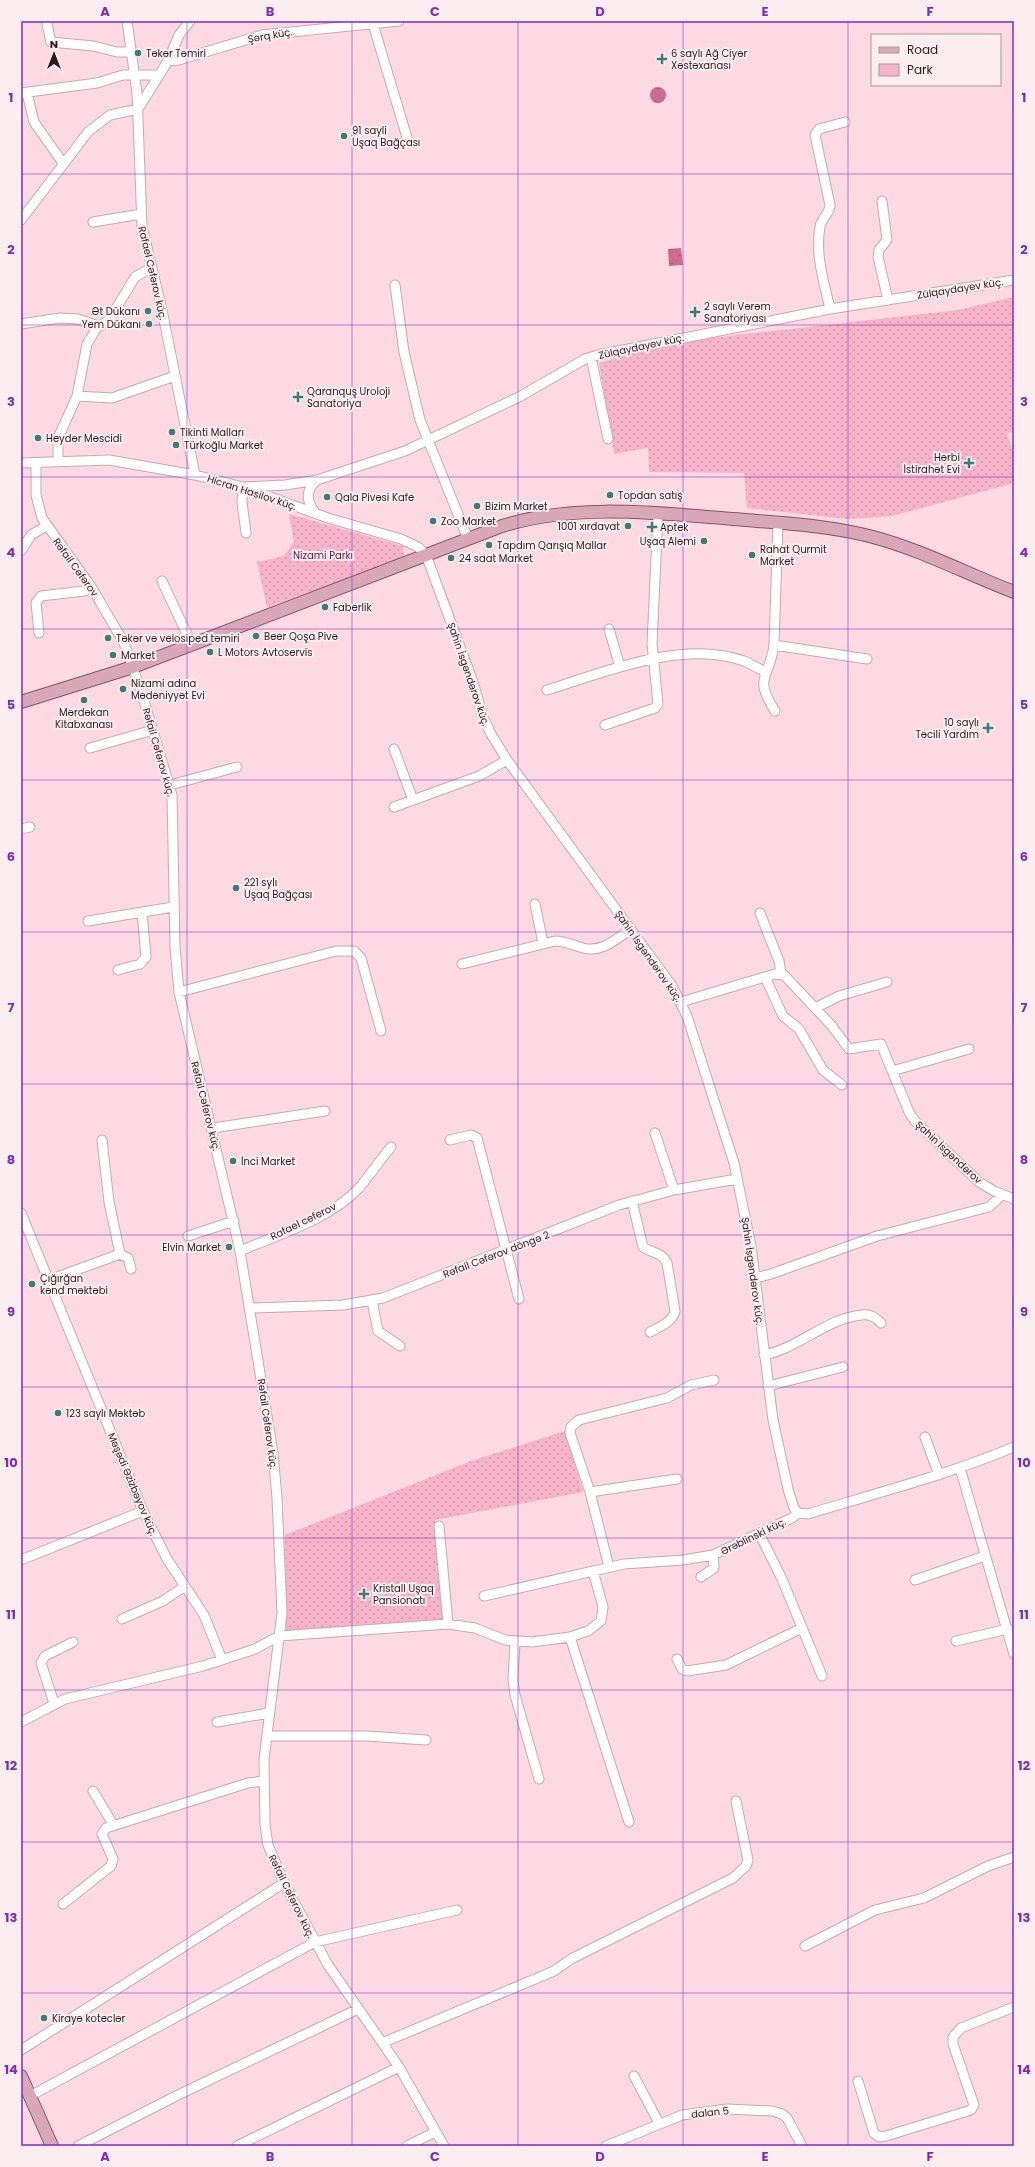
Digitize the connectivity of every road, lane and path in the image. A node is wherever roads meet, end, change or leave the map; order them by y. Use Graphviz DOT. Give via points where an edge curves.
graph roads {
  1 [pos="127,21"];
  2 [pos="190,21"];
  3 [pos="399,21"];
  4 [pos="47,24"];
  5 [pos="373,24"];
  6 [pos="130,52"];
  7 [pos="168,60"];
  8 [pos="134,74"];
  9 [pos="159,75"];
  10 [pos="24,93"];
  11 [pos="138,108"];
  12 [pos="845,122"];
  13 [pos="408,141"];
  14 [pos="63,163"];
  15 [pos="882,201"];
  16 [pos="141,214"];
  17 [pos="21,220"];
  18 [pos="93,222"];
  19 [pos="151,268"];
  20 [pos="1014,280"];
  21 [pos="396,285"];
  22 [pos="888,300"];
  23 [pos="830,309"];
  24 [pos="21,324"];
  25 [pos="98,326"];
  26 [pos="591,357"];
  27 [pos="175,376"];
  28 [pos="77,396"];
  29 [pos="608,439"];
  30 [pos="428,442"];
  31 [pos="58,461"];
  32 [pos="21,463"];
  33 [pos="36,463"];
  34 [pos="195,475"];
  35 [pos="317,480"];
  36 [pos="243,487"];
  37 [pos="315,514"];
  38 [pos="658,514"];
  39 [pos="778,523"];
  40 [pos="46,526"];
  41 [pos="246,533"];
  42 [pos="468,539"];
  43 [pos="21,551"];
  44 [pos="426,555"];
  45 [pos="162,581"];
  46 [pos="92,588"];
  47 [pos="1014,592"];
  48 [pos="609,629"];
  49 [pos="39,633"];
  50 [pos="192,645"];
  51 [pos="774,645"];
  52 [pos="867,659"];
  53 [pos="653,660"];
  54 [pos="133,667"];
  55 [pos="620,667"];
  56 [pos="765,672"];
  57 [pos="547,690"];
  58 [pos="21,702"];
  59 [pos="775,711"];
  60 [pos="605,724"];
  61 [pos="153,730"];
  62 [pos="90,748"];
  63 [pos="394,749"];
  64 [pos="507,760"];
  65 [pos="237,767"];
  66 [pos="170,785"];
  67 [pos="412,800"];
  68 [pos="394,807"];
  69 [pos="534,904"];
  70 [pos="173,907"];
  71 [pos="142,912"];
  72 [pos="760,912"];
  73 [pos="88,921"];
  74 [pos="631,929"];
  75 [pos="544,943"];
  76 [pos="462,964"];
  77 [pos="118,970"];
  78 [pos="781,974"];
  79 [pos="765,977"];
  80 [pos="887,982"];
  81 [pos="180,992"];
  82 [pos="681,1002"];
  83 [pos="816,1008"];
  84 [pos="381,1031"];
  85 [pos="969,1049"];
  86 [pos="892,1071"];
  87 [pos="842,1085"];
  88 [pos="325,1111"];
  89 [pos="213,1128"];
  90 [pos="655,1133"];
  91 [pos="102,1140"];
  92 [pos="450,1140"];
  93 [pos="391,1147"];
  94 [pos="737,1179"];
  95 [pos="674,1190"];
  96 [pos="1002,1195"];
  97 [pos="1014,1199"];
  98 [pos="632,1201"];
  99 [pos="21,1213"];
  100 [pos="234,1221"];
  101 [pos="188,1236"];
  102 [pos="506,1250"];
  103 [pos="240,1251"];
  104 [pos="120,1254"];
  105 [pos="131,1269"];
  106 [pos="755,1278"];
  107 [pos="49,1280"];
  108 [pos="519,1300"];
  109 [pos="372,1301"];
  110 [pos="251,1308"];
  111 [pos="881,1323"];
  112 [pos="650,1332"];
  113 [pos="400,1346"];
  114 [pos="764,1355"];
  115 [pos="844,1367"];
  116 [pos="714,1380"];
  117 [pos="768,1386"];
  118 [pos="925,1437"];
  119 [pos="1014,1447"];
  120 [pos="960,1468"];
  121 [pos="939,1475"];
  122 [pos="677,1479"];
  123 [pos="590,1492"];
  124 [pos="143,1511"];
  125 [pos="798,1512"];
  126 [pos="439,1526"];
  127 [pos="760,1533"];
  128 [pos="713,1555"];
  129 [pos="985,1556"];
  130 [pos="21,1560"];
  131 [pos="609,1567"];
  132 [pos="593,1571"];
  133 [pos="701,1577"];
  134 [pos="915,1580"];
  135 [pos="186,1586"];
  136 [pos="484,1596"];
  137 [pos="122,1619"];
  138 [pos="448,1624"];
  139 [pos="802,1628"];
  140 [pos="1008,1629"];
  141 [pos="280,1636"];
  142 [pos="570,1637"];
  143 [pos="956,1641"];
  144 [pos="73,1642"];
  145 [pos="515,1642"];
  146 [pos="255,1649"];
  147 [pos="1014,1653"];
  148 [pos="222,1660"];
  149 [pos="677,1660"];
  150 [pos="276,1668"];
  151 [pos="822,1676"];
  152 [pos="54,1703"];
  153 [pos="269,1713"];
  154 [pos="21,1722"];
  155 [pos="217,1722"];
  156 [pos="267,1736"];
  157 [pos="426,1740"];
  158 [pos="539,1779"];
  159 [pos="264,1781"];
  160 [pos="93,1792"];
  161 [pos="736,1801"];
  162 [pos="629,1822"];
  163 [pos="114,1826"];
  164 [pos="1014,1857"];
  165 [pos="284,1883"];
  166 [pos="63,1904"];
  167 [pos="457,1910"];
  168 [pos="315,1942"];
  169 [pos="805,1946"];
  170 [pos="1014,2007"];
  171 [pos="358,2009"];
  172 [pos="382,2043"];
  173 [pos="21,2050"];
  174 [pos="399,2067"];
  175 [pos="21,2076"];
  176 [pos="634,2076"];
  177 [pos="858,2082"];
  178 [pos="30,2096"];
  179 [pos="659,2123"];
  180 [pos="435,2132"];
  181 [pos="52,2146"];
  182 [pos="78,2146"];
  183 [pos="237,2146"];
  184 [pos="407,2146"];
  185 [pos="444,2146"];
  186 [pos="606,2146"];
  187 [pos="802,2146"];
  1 -- 6 [label="street, Rafael Cəfərov küç."];
  2 -- 7 [label="street" via="179,35"];
  3 -- 5 [label="street, Şərq küç."];
  4 -- 6 [label="street" via="51,42"];
  5 -- 7 [label="street, Şərq küç." via="271,33 180,60"];
  5 -- 13 [label="street"];
  6 -- 8 [label="street, Rafael Cəfərov küç."];
  7 -- 9 [label="street"];
  8 -- 9 [label="street"];
  8 -- 10 [label="street" via="97,83"];
  8 -- 11 [label="street, Rafael Cəfərov küç."];
  9 -- 11 [label="street"];
  10 -- 14 [label="street" via="34,122"];
  11 -- 14 [label="street" via="118,112 97,124"];
  11 -- 16 [label="street, Rafael Cəfərov küç."];
  12 -- 23 [label="street" via="819,129 815,135 830,205 828,214 820,225 818,251"];
  14 -- 17 [label="street"];
  15 -- 22 [label="street" via="887,240 879,250 878,256"];
  16 -- 18 [label="street"];
  16 -- 19 [label="street, Rafael Cəfərov küç."];
  19 -- 25 [label="street" via="135,277 106,324"];
  19 -- 27 [label="street, Rafael Cəfərov küç."];
  20 -- 22 [label="street, Zülqaydayev küç."];
  21 -- 30 [label="street" via="408,377"];
  22 -- 23 [label="street, Zülqaydayev küç."];
  23 -- 26 [label="street, Zülqaydayev küç." via="710,331"];
  24 -- 25 [label="street" via="60,318 78,319"];
  25 -- 28 [label="street" via="87,344"];
  26 -- 29 [label="street"];
  26 -- 30 [label="street, Zülqaydayev küç." via="519,397"];
  27 -- 28 [label="street" via="117,397"];
  27 -- 34 [label="street, Rafael Cəfərov küç."];
  28 -- 31 [label="street" via="58,438"];
  30 -- 35 [label="street, Zülqaydayev küç."];
  30 -- 42 [label="street"];
  31 -- 33 [label="street, Hicran Hasilov küç."];
  31 -- 34 [label="street, Hicran Hasilov küç." via="109,460"];
  32 -- 33 [label="street, Hicran Hasilov küç."];
  33 -- 40 [label="street, Rəfail Cəfərov" via="38,502"];
  34 -- 36 [label="street, Hicran Hasilov küç."];
  35 -- 36 [label="street, Zülqaydayev küç."];
  35 -- 37 [label="street" via="309,488 307,496"];
  36 -- 37 [label="street, Hicran Hasilov küç."];
  36 -- 41 [label="street"];
  37 -- 44 [label="street, Hicran Hasilov küç." via="402,539 418,547"];
  38 -- 39 [label="main road"];
  38 -- 42 [label="main road" via="586,513 542,516 502,526"];
  38 -- 53 [label="street"];
  39 -- 47 [label="main road" via="840,530 881,539"];
  39 -- 51 [label="street"];
  40 -- 43 [label="street" via="31,535"];
  40 -- 46 [label="street, Rəfail Cəfərov"];
  42 -- 44 [label="main road"];
  44 -- 50 [label="main road"];
  44 -- 64 [label="street, Şahin İsgəndərov küç." via="473,682 483,717"];
  45 -- 50 [label="street"];
  46 -- 49 [label="street" via="41,596 36,603"];
  46 -- 54 [label="street, Rəfail Cəfərov" via="121,637"];
  48 -- 55 [label="street"];
  50 -- 54 [label="main road"];
  51 -- 52 [label="street"];
  51 -- 56 [label="street" via="772,658"];
  53 -- 55 [label="street"];
  53 -- 56 [label="street" via="688,654 709,655 743,661"];
  53 -- 60 [label="street" via="658,704 655,708"];
  54 -- 58 [label="main road"];
  54 -- 61 [label="street, Rəfail Cəfərov küç."];
  55 -- 57 [label="street"];
  56 -- 59 [label="street" via="763,689"];
  61 -- 62 [label="street"];
  61 -- 66 [label="street, Rəfail Cəfərov küç."];
  63 -- 67 [label="street"];
  64 -- 67 [label="street" via="479,776"];
  64 -- 74 [label="street, Şahin İsgəndərov küç."];
  65 -- 66 [label="street"];
  66 -- 70 [label="street, Rəfail Cəfərov küç." via="174,820"];
  67 -- 68 [label="street"];
  69 -- 75 [label="street"];
  70 -- 71 [label="street"];
  70 -- 81 [label="street, Rəfail Cəfərov küç."];
  71 -- 73 [label="street"];
  71 -- 77 [label="street" via="146,957 140,964"];
  72 -- 78 [label="street" via="779,961"];
  74 -- 75 [label="street" via="606,946 591,950 565,942"];
  74 -- 82 [label="street, Şahin İsgəndərov küç."];
  75 -- 76 [label="street"];
  78 -- 79 [label="street"];
  78 -- 83 [label="street, Şahin İsgəndərov" via="787,977"];
  79 -- 82 [label="street"];
  79 -- 87 [label="street" via="783,1016 798,1029 823,1070"];
  80 -- 83 [label="street" via="839,996"];
  81 -- 84 [label="street" via="336,951 354,951 361,958"];
  81 -- 89 [label="street, Rəfail Cəfərov küç." via="195,1063"];
  82 -- 94 [label="street, Şahin İsgəndərov küç." via="728,1142"];
  83 -- 86 [label="street, Şahin İsgəndərov" via="849,1049 881,1044"];
  85 -- 86 [label="street"];
  86 -- 96 [label="street, Şahin İsgəndərov" via="909,1112 924,1131 979,1182"];
  88 -- 89 [label="street"];
  89 -- 100 [label="street, Rəfail Cəfərov küç."];
  90 -- 95 [label="street"];
  91 -- 104 [label="street" via="109,1202"];
  92 -- 102 [label="street" via="471,1135 477,1138"];
  93 -- 103 [label="street, Rafael ceferov" via="358,1188 334,1208"];
  94 -- 95 [label="street, Rəfail Cəfərov döngə 2"];
  94 -- 106 [label="street, Şahin İsgəndərov küç." via="749,1231"];
  95 -- 98 [label="street, Rəfail Cəfərov döngə 2"];
  96 -- 97 [label="street, Şahin İsgəndərov"];
  96 -- 106 [label="street" via="989,1207 877,1236"];
  98 -- 102 [label="street, Rəfail Cəfərov döngə 2"];
  98 -- 112 [label="street" via="643,1247 659,1253 666,1263 675,1311 670,1321"];
  99 -- 107 [label="street, Məşədi Əzizbəyov küç."];
  100 -- 101 [label="street"];
  100 -- 103 [label="street, Rəfail Cəfərov küç."];
  102 -- 108 [label="street"];
  102 -- 109 [label="street, Rəfail Cəfərov döngə 2"];
  103 -- 110 [label="street, Rəfail Cəfərov küç."];
  104 -- 105 [label="street" via="128,1258"];
  104 -- 107 [label="street"];
  106 -- 114 [label="street, Şahin İsgəndərov küç."];
  107 -- 124 [label="street, Məşədi Əzizbəyov küç."];
  109 -- 110 [label="street, Rəfail Cəfərov döngə 2" via="323,1307"];
  109 -- 113 [label="street" via="378,1331"];
  110 -- 141 [label="street, Rəfail Cəfərov küç." via="273,1453 277,1498 282,1613"];
  111 -- 114 [label="street" via="869,1315 851,1317 783,1350"];
  114 -- 117 [label="street, Şahin İsgəndərov küç."];
  115 -- 117 [label="street"];
  116 -- 123 [label="street" via="691,1385 667,1398 574,1422 570,1433"];
  117 -- 125 [label="street, Şahin İsgəndərov küç." via="781,1462 792,1502"];
  118 -- 121 [label="street"];
  119 -- 120 [label="street"];
  120 -- 121 [label="street"];
  120 -- 129 [label="street"];
  121 -- 125 [label="street" via="808,1514"];
  122 -- 123 [label="street"];
  123 -- 131 [label="street"];
  124 -- 130 [label="street"];
  124 -- 135 [label="street, Məşədi Əzizbəyov küç." via="167,1559"];
  125 -- 127 [label="street, Ərəblinski küç." via="792,1518"];
  126 -- 138 [label="street"];
  127 -- 128 [label="street, Ərəblinski küç."];
  127 -- 139 [label="street"];
  128 -- 131 [label="street, Ərəblinski küç."];
  128 -- 133 [label="street" via="714,1568"];
  129 -- 134 [label="street"];
  129 -- 140 [label="street"];
  131 -- 132 [label="street, Ərəblinski küç."];
  132 -- 136 [label="street, Ərəblinski küç."];
  132 -- 142 [label="street" via="603,1607 601,1621 588,1631"];
  135 -- 137 [label="street" via="163,1601"];
  135 -- 148 [label="street, Məşədi Əzizbəyov küç." via="210,1626"];
  138 -- 141 [label="street"];
  138 -- 145 [label="street" via="475,1628"];
  139 -- 149 [label="street" via="726,1665 687,1671 682,1669"];
  139 -- 151 [label="street"];
  140 -- 143 [label="street"];
  140 -- 147 [label="street"];
  141 -- 146 [label="street"];
  141 -- 150 [label="street, Rəfail Cəfərov küç."];
  142 -- 145 [label="street"];
  142 -- 162 [label="street"];
  144 -- 152 [label="street" via="45,1656 41,1663"];
  145 -- 158 [label="street" via="515,1695"];
  146 -- 148 [label="street"];
  146 -- 150 [label="street" via="270,1652"];
  148 -- 152 [label="street" via="173,1674 77,1695"];
  150 -- 153 [label="street, Rəfail Cəfərov küç."];
  152 -- 154 [label="street"];
  153 -- 155 [label="street"];
  153 -- 156 [label="street, Rəfail Cəfərov küç."];
  156 -- 157 [label="street" via="367,1736"];
  156 -- 159 [label="street, Rəfail Cəfərov küç."];
  159 -- 163 [label="street" via="248,1783"];
  159 -- 165 [label="street, Rəfail Cəfərov küç." via="265,1833"];
  160 -- 163 [label="street"];
  161 -- 172 [label="street" via="748,1860 746,1866 733,1878 571,1959 554,1972"];
  163 -- 166 [label="street" via="106,1828 102,1834 113,1859 111,1866"];
  164 -- 169 [label="street" via="988,1866 924,1898 875,1910 851,1920"];
  165 -- 168 [label="street, Rəfail Cəfərov küç."];
  165 -- 173 [label="street"];
  167 -- 168 [label="street"];
  168 -- 171 [label="street, Rəfail Cəfərov küç."];
  168 -- 178 [label="street"];
  170 -- 177 [label="street" via="961,2028 953,2037 953,2044 972,2095 974,2105 971,2110 879,2137 874,2133"];
  171 -- 172 [label="street, Rəfail Cəfərov küç."];
  171 -- 182 [label="street"];
  172 -- 174 [label="street, Rəfail Cəfərov küç."];
  174 -- 180 [label="street, Rəfail Cəfərov küç."];
  174 -- 183 [label="street"];
  175 -- 178 [label="main road"];
  176 -- 179 [label="street"];
  178 -- 181 [label="main road"];
  179 -- 186 [label="street, dalan 5"];
  179 -- 187 [label="street, dalan 5" via="682,2115 727,2109 772,2111 787,2118"];
  180 -- 184 [label="street"];
  180 -- 185 [label="street, Rəfail Cəfərov küç."];
}
